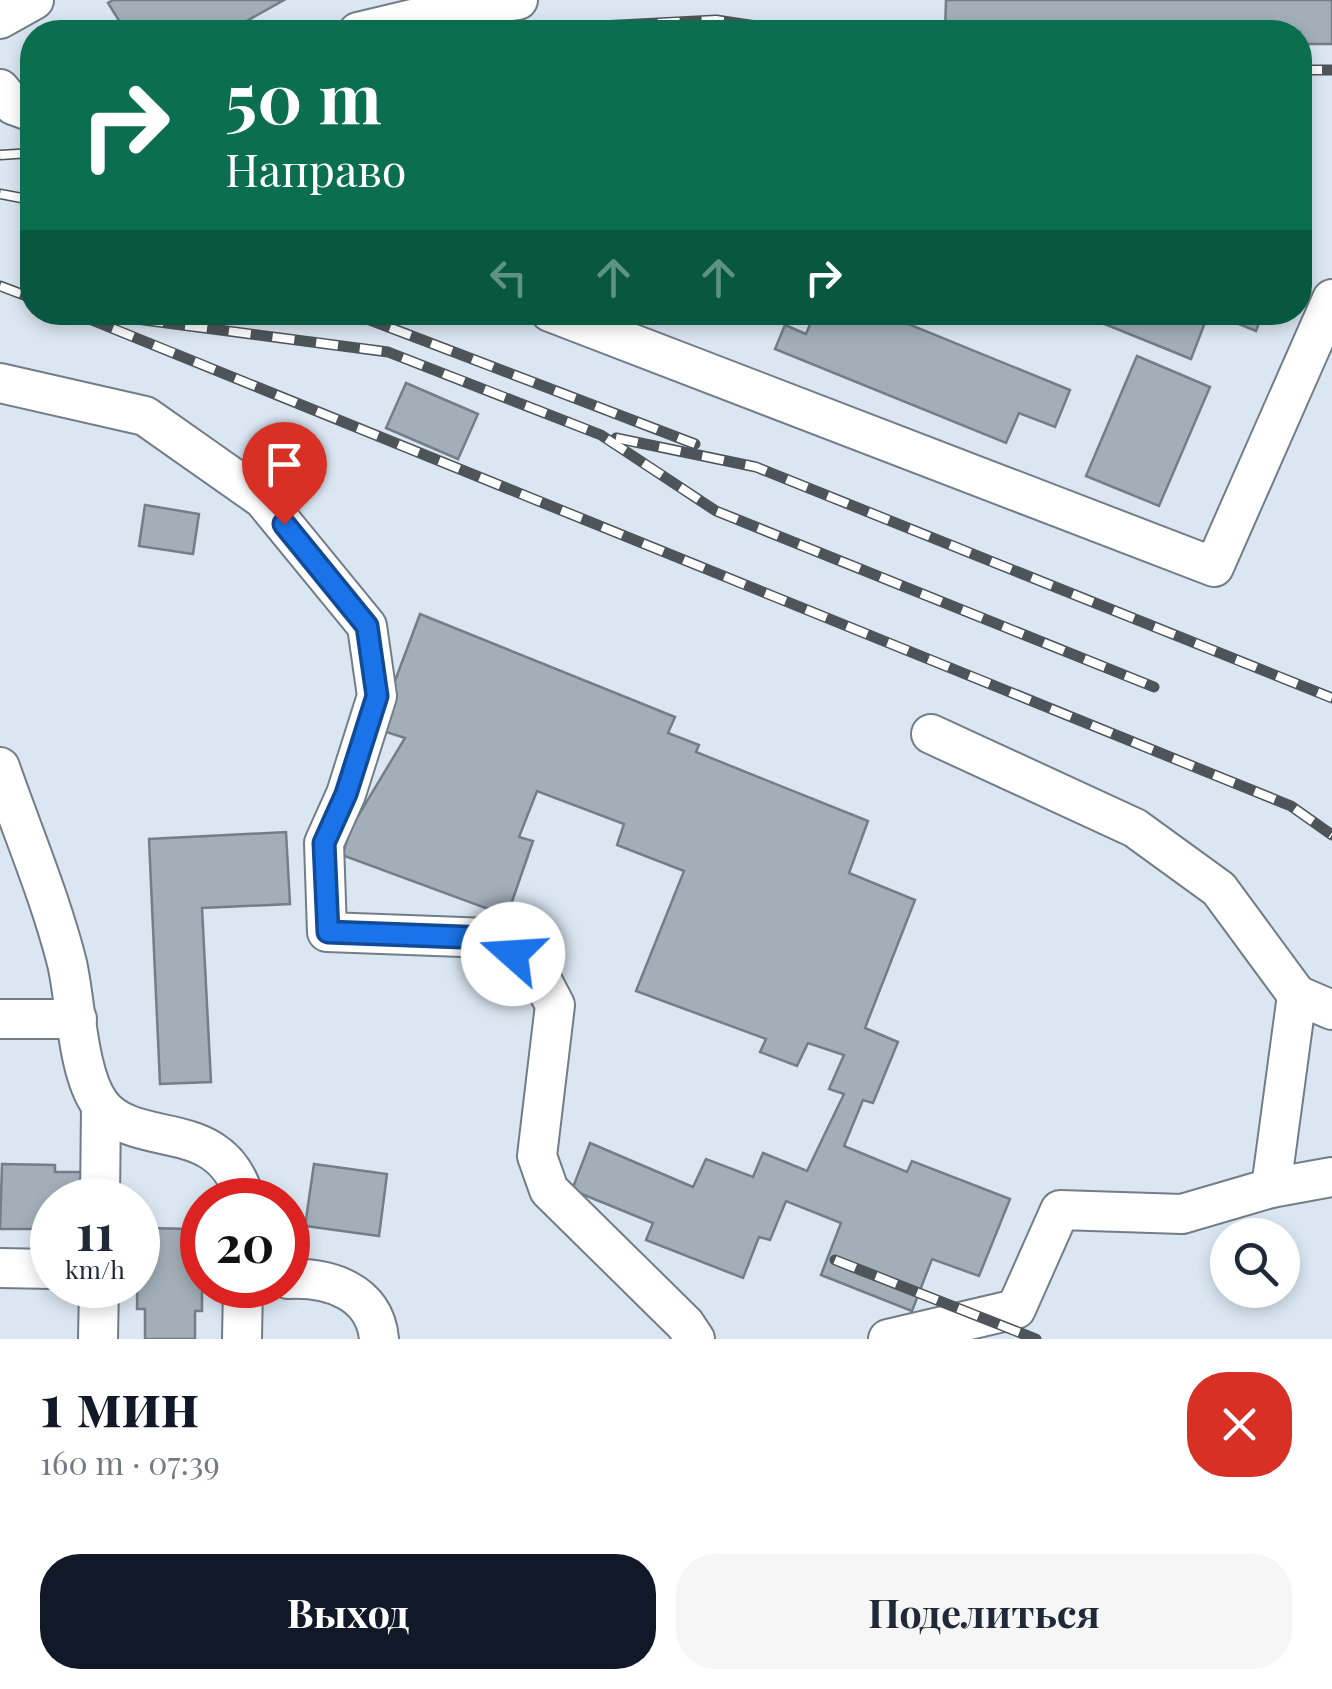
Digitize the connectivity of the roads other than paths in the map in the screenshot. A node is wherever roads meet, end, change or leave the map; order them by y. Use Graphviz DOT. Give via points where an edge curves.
graph roads {
  1 [pos="34,0"];
  2 [pos="518,0"];
  3 [pos="0,19"];
  4 [pos="408,20"];
  5 [pos="0,89"];
  6 [pos="20,107"];
  7 [pos="1332,299"];
  8 [pos="584,325"];
  9 [pos="0,382"];
  10 [pos="931,734"];
  11 [pos="0,766"];
  12 [pos="1296,996"];
  13 [pos="1332,1010"];
  14 [pos="0,1019"];
  15 [pos="77,1019"];
  16 [pos="101,1106"];
  17 [pos="1332,1177"];
  18 [pos="100,1178"];
  19 [pos="234,1178"];
  20 [pos="1271,1188"];
  21 [pos="0,1268"];
  22 [pos="30,1268"];
  23 [pos="310,1278"];
  24 [pos="99,1308"];
  25 [pos="243,1308"];
  26 [pos="98,1339"];
  27 [pos="242,1339"];
  28 [pos="379,1339"];
  29 [pos="695,1339"];
  30 [pos="888,1339"];
  1 -- 3 [label="street"];
  2 -- 4 [label="street"];
  5 -- 6 [label="street"];
  7 -- 8 [label="street" via="1214,568"];
  9 -- 29 [label="street" via="146,416 264,499 367,626 377,696 324,843 328,932 489,938 536,969 555,1006 537,1156 549,1190"];
  10 -- 12 [label="street" via="1134,828 1162,848 1218,889"];
  11 -- 15 [label="street" via="66,961"];
  12 -- 13 [label="street"];
  12 -- 20 [label="street"];
  14 -- 15 [label="street"];
  15 -- 16 [label="street" via="88,1078"];
  16 -- 18 [label="street"];
  16 -- 19 [label="street" via="139,1128 193,1140 226,1162"];
  17 -- 20 [label="street"];
  20 -- 30 [label="street" via="1182,1214 1060,1210 1016,1309"];
  21 -- 22 [label="street"];
  23 -- 28 [label="street" via="353,1290 378,1326"];
  24 -- 26 [label="street"];
  25 -- 27 [label="street"];
}
